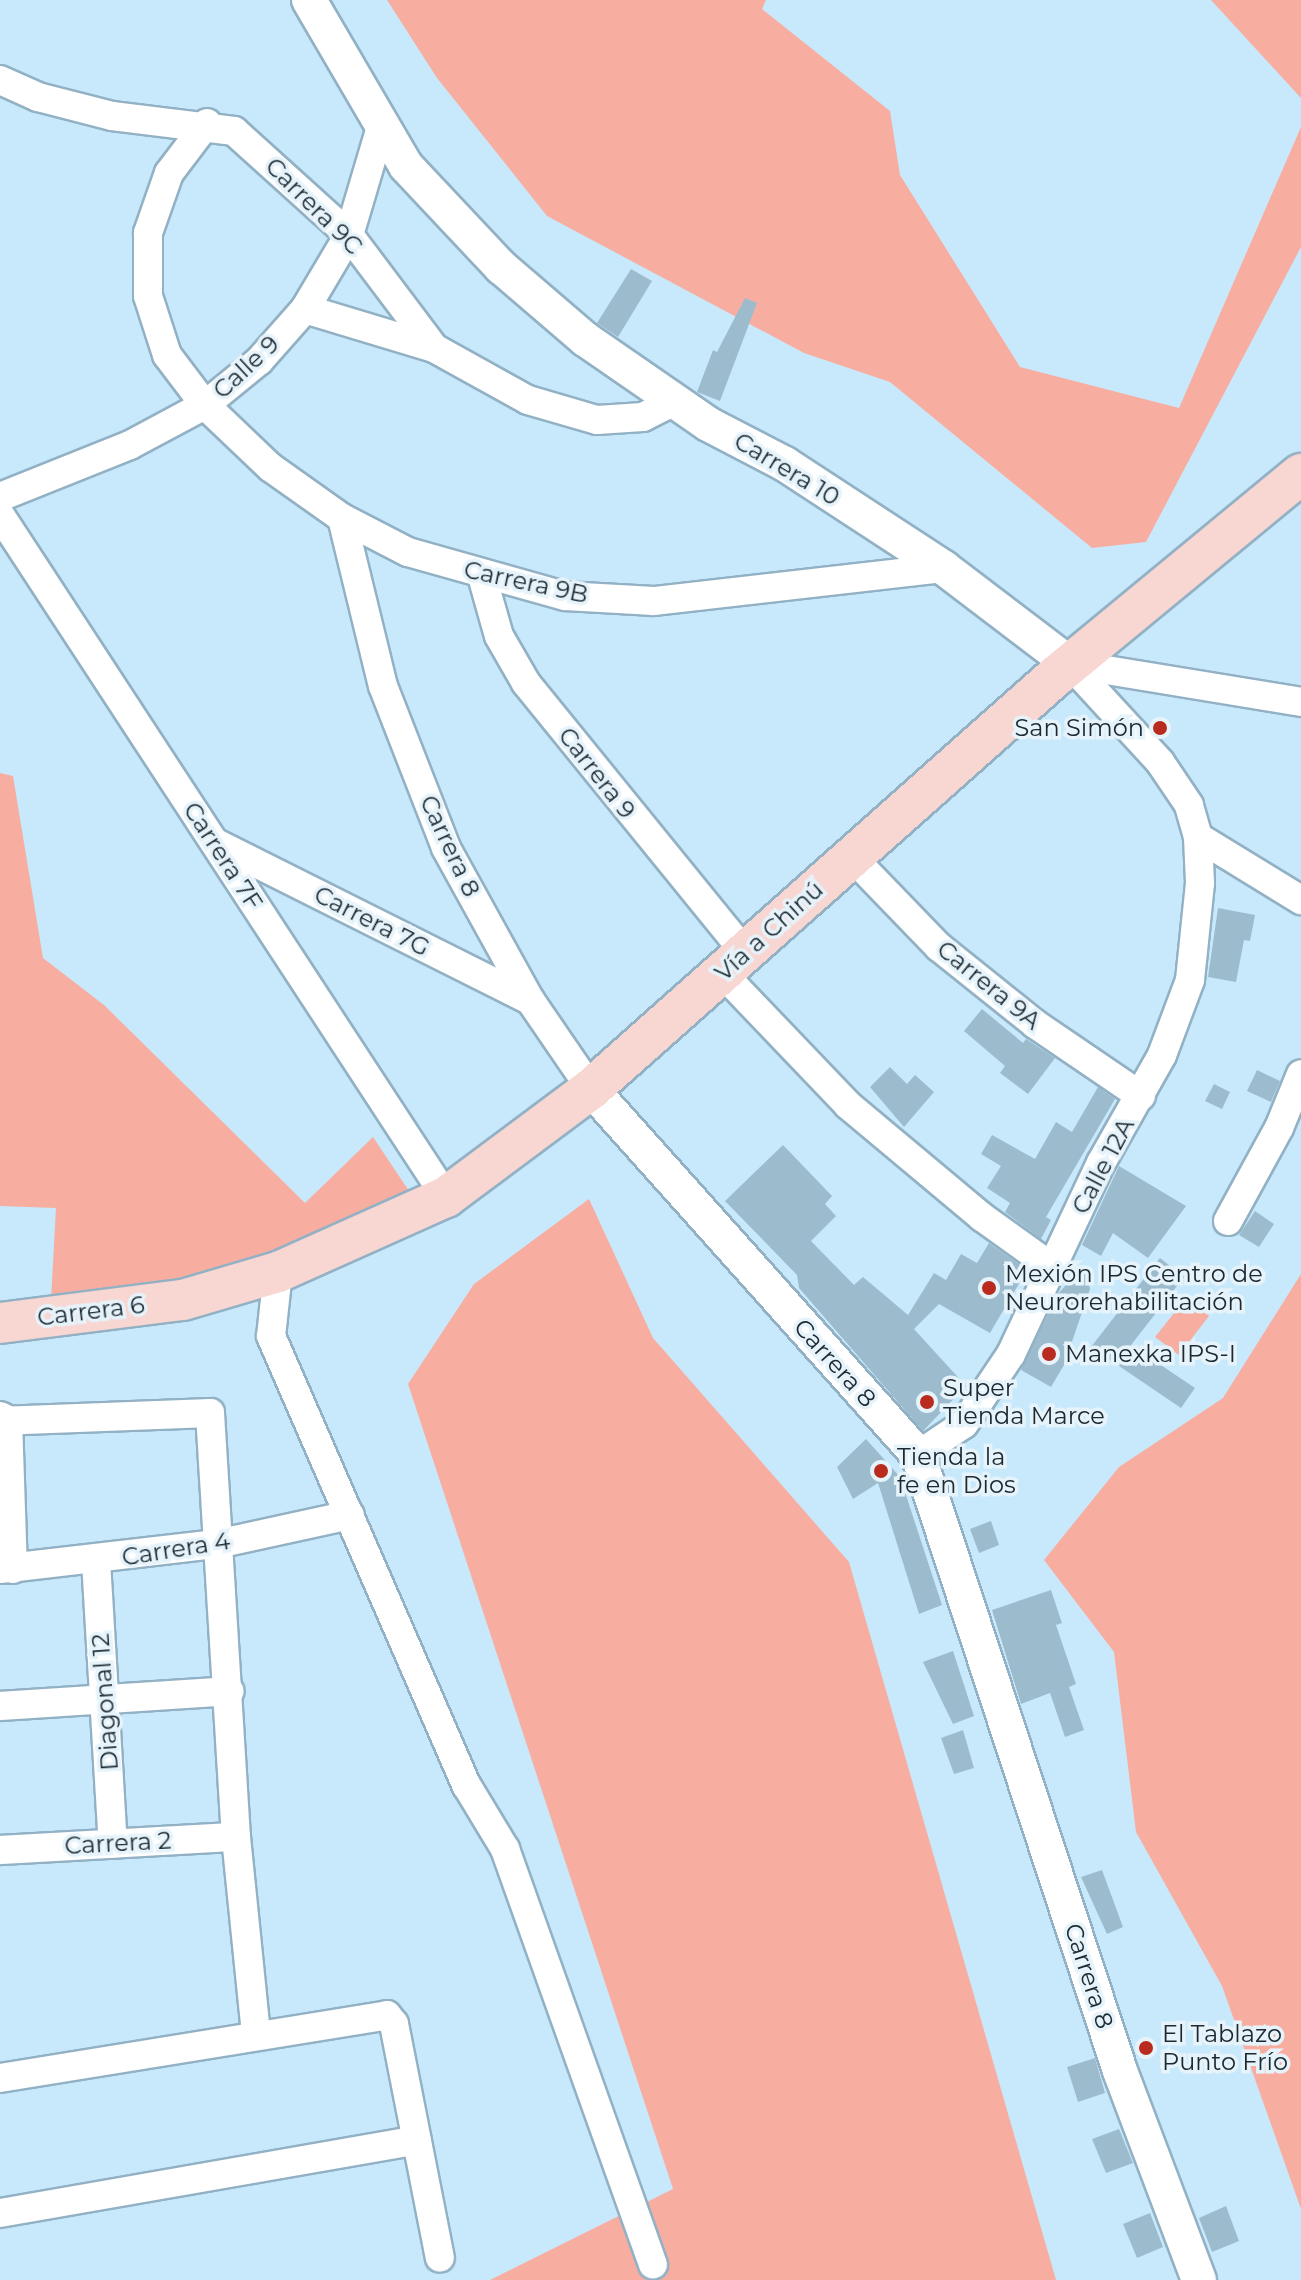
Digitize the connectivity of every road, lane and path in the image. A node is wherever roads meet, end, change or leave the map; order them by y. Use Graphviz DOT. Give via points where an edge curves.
graph roads {
  1 [pos="309,0"];
  2 [pos="0,80"];
  3 [pos="207,123"];
  4 [pos="381,127"];
  5 [pos="349,235"];
  6 [pos="305,309"];
  7 [pos="434,348"];
  8 [pos="675,401"];
  9 [pos="205,405"];
  10 [pos="1301,474"];
  11 [pos="0,497"];
  12 [pos="0,515"];
  13 [pos="342,518"];
  14 [pos="944,568"];
  15 [pos="482,576"];
  16 [pos="1070,664"];
  17 [pos="1301,702"];
  18 [pos="1198,837"];
  19 [pos="214,843"];
  20 [pos="852,857"];
  21 [pos="1301,900"];
  22 [pos="733,962"];
  23 [pos="530,1000"];
  24 [pos="1301,1074"];
  25 [pos="591,1089"];
  26 [pos="1141,1096"];
  27 [pos="446,1197"];
  28 [pos="1228,1221"];
  29 [pos="1053,1268"];
  30 [pos="278,1272"];
  31 [pos="183,1300"];
  32 [pos="0,1323"];
  33 [pos="3,1419"];
  34 [pos="918,1455"];
  35 [pos="350,1515"];
  36 [pos="217,1544"];
  37 [pos="96,1561"];
  38 [pos="7,1569"];
  39 [pos="230,1691"];
  40 [pos="105,1699"];
  41 [pos="0,1706"];
  42 [pos="236,1837"];
  43 [pos="113,1843"];
  44 [pos="0,1850"];
  45 [pos="256,2035"];
  46 [pos="0,2078"];
  47 [pos="417,2140"];
  48 [pos="0,2213"];
  49 [pos="440,2258"];
  50 [pos="653,2264"];
  51 [pos="1199,2280"];
  1 -- 4 [label="street, Carrera 10"];
  2 -- 3 [label="street, Carrera 9C" via="38,97 112,116"];
  3 -- 5 [label="street, Carrera 9C" via="234,131 264,154"];
  3 -- 9 [label="street" via="163,188 148,233 148,296 167,355"];
  4 -- 5 [label="street, Calle 9"];
  4 -- 8 [label="street, Carrera 10" via="423,185 501,267 585,339"];
  5 -- 6 [label="street, Calle 9"];
  5 -- 7 [label="street, Carrera 9C"];
  6 -- 7 [label="street, Carrera 9C"];
  6 -- 9 [label="street, Calle 9" via="259,361"];
  7 -- 8 [label="street, Carrera 9C" via="528,400 597,420 643,417"];
  8 -- 14 [label="street, Carrera 10" via="785,464"];
  9 -- 11 [label="street, Calle 9" via="130,445"];
  9 -- 13 [label="street, Carrera 9B" via="270,467"];
  10 -- 16 [label="main road, Vía a Chinú"];
  12 -- 19 [label="street, Carrera 7F"];
  13 -- 15 [label="street, Carrera 9B" via="408,552"];
  13 -- 23 [label="street, Carrera 8" via="389,701 446,848"];
  14 -- 15 [label="street, Carrera 9B" via="654,601 565,596"];
  14 -- 16 [label="street, Carrera 10"];
  15 -- 22 [label="street, Carrera 9" via="499,636 526,683"];
  16 -- 17 [label="street"];
  16 -- 18 [label="street, Carrera 10" via="1175,781"];
  16 -- 20 [label="main road, Vía a Chinú"];
  18 -- 21 [label="street"];
  18 -- 26 [label="street, Calle 12A" via="1198,933 1190,980 1175,1026"];
  19 -- 23 [label="street, Carrera 7G"];
  19 -- 27 [label="street, Carrera 7F"];
  20 -- 22 [label="main road, Vía a Chinú"];
  20 -- 26 [label="street, Carrera 9A" via="939,947 1035,1024"];
  22 -- 25 [label="main road, Vía a Chinú"];
  22 -- 29 [label="street, Carrera 9" via="848,1105 947,1190"];
  23 -- 25 [label="street, Carrera 8"];
  24 -- 28 [label="street" via="1279,1128"];
  25 -- 27 [label="main road, Vía a Chinú"];
  25 -- 34 [label="street, Carrera 8"];
  26 -- 29 [label="street, Calle 12A" via="1101,1163"];
  27 -- 30 [label="main road, Vía a Chinú"];
  29 -- 34 [label="street, Calle 12A" via="1011,1354 981,1400 944,1441"];
  30 -- 31 [label="main road, Vía a Chinú"];
  30 -- 35 [label="street" via="271,1336"];
  31 -- 32 [label="main road, Carrera 6"];
  33 -- 36 [label="street" via="210,1413"];
  33 -- 38 [label="street"];
  34 -- 51 [label="street, Carrera 8" via="1120,2071"];
  35 -- 36 [label="street, Carrera 4"];
  35 -- 50 [label="street" via="467,1786 505,1849"];
  36 -- 37 [label="street, Carrera 4"];
  36 -- 39 [label="street"];
  37 -- 38 [label="street, Carrera 4"];
  37 -- 40 [label="street, Diagonal 12"];
  39 -- 40 [label="street"];
  39 -- 42 [label="street"];
  40 -- 41 [label="street"];
  40 -- 43 [label="street, Diagonal 12"];
  42 -- 43 [label="street, Carrera 2"];
  42 -- 45 [label="street"];
  43 -- 44 [label="street, Carrera 2"];
  45 -- 46 [label="street"];
  45 -- 47 [label="street" via="387,2015 394,2024"];
  47 -- 48 [label="street"];
  47 -- 49 [label="street"];
}
